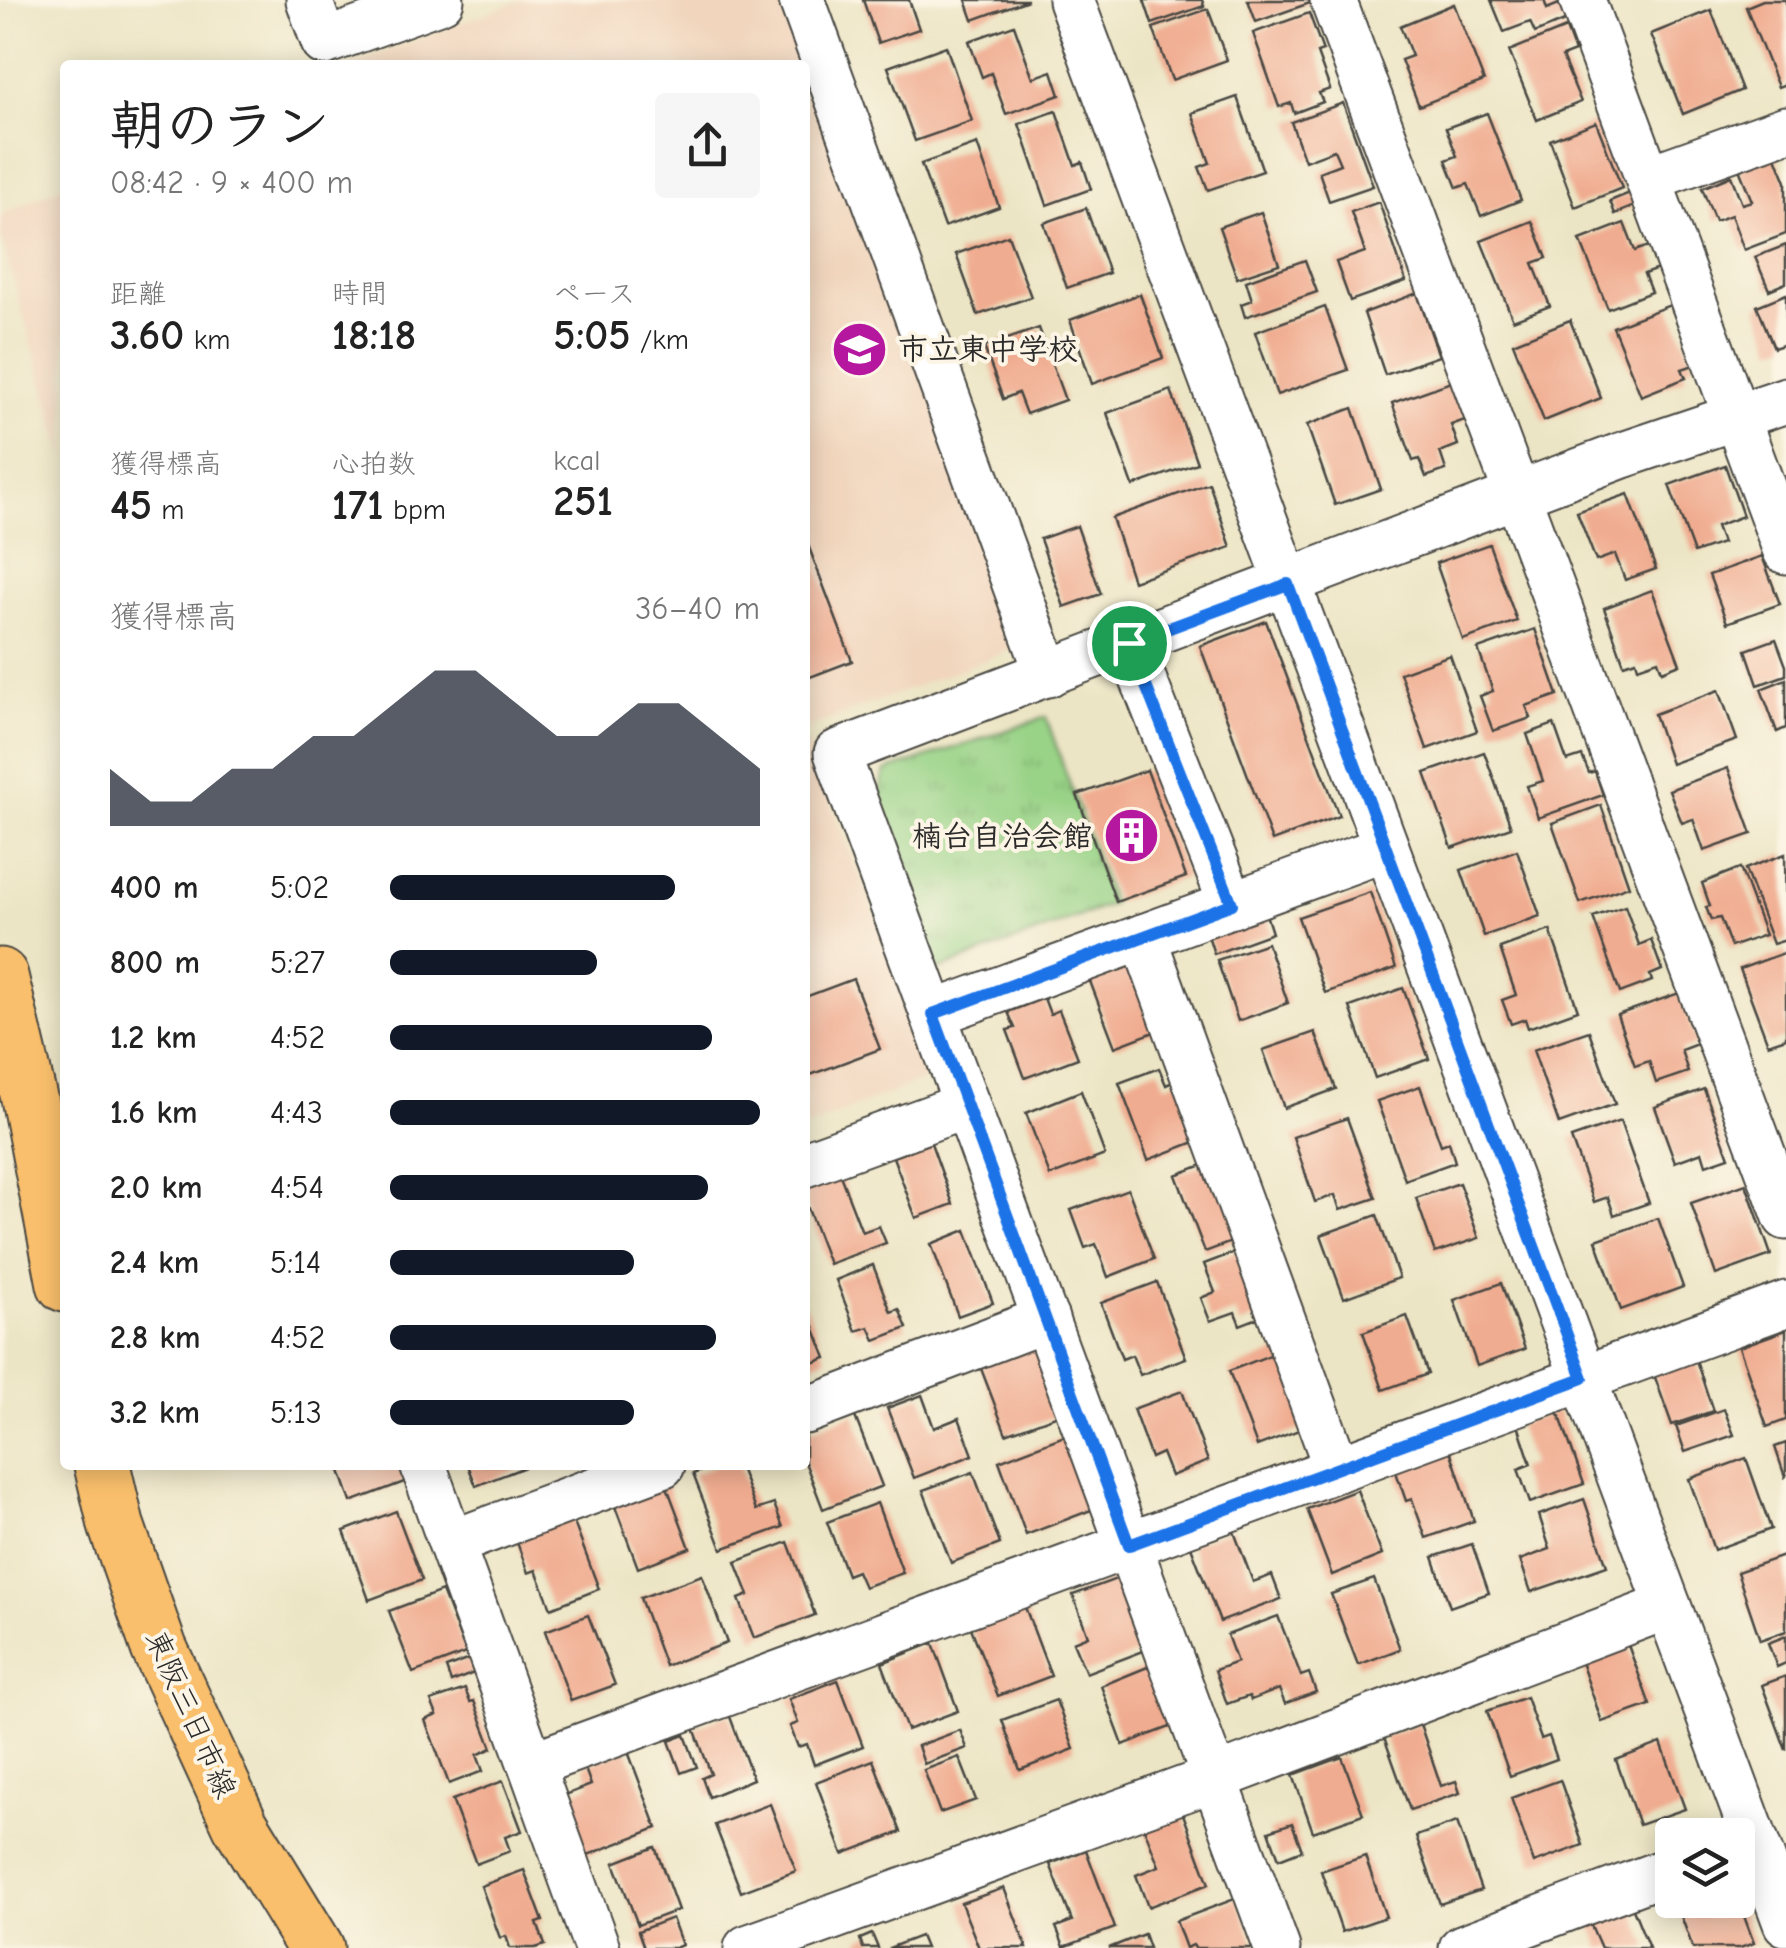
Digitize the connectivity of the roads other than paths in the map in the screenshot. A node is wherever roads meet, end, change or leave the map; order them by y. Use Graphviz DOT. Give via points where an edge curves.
graph roads {
  1 [pos="308,0"];
  2 [pos="441,0"];
  3 [pos="802,0"];
  4 [pos="1071,0"];
  5 [pos="1333,0"];
  6 [pos="1582,0"];
  7 [pos="1786,129"];
  8 [pos="1649,178"];
  9 [pos="1786,400"];
  10 [pos="1737,418"];
  11 [pos="1516,494"];
  12 [pos="1786,551"];
  13 [pos="1288,584"];
  14 [pos="1129,643"];
  15 [pos="1048,674"];
  16 [pos="1386,848"];
  17 [pos="1232,904"];
  18 [pos="1143,937"];
  19 [pos="0,976"];
  20 [pos="933,1014"];
  21 [pos="968,1105"];
  22 [pos="810,1162"];
  23 [pos="1786,1216"];
  24 [pos="60,1258"];
  25 [pos="1786,1304"];
  26 [pos="1046,1319"];
  27 [pos="1583,1378"];
  28 [pos="810,1409"];
  29 [pos="1337,1469"];
  30 [pos="103,1470"];
  31 [pos="425,1470"];
  32 [pos="649,1470"];
  33 [pos="452,1543"];
  34 [pos="1129,1545"];
  35 [pos="1668,1606"];
  36 [pos="532,1764"];
  37 [pos="1215,1778"];
  38 [pos="1759,1836"];
  39 [pos="1655,1877"];
  40 [pos="1786,1922"];
  41 [pos="1521,1938"];
  42 [pos="316,1948"];
  43 [pos="598,1948"];
  44 [pos="747,1948"];
  45 [pos="1277,1948"];
  46 [pos="1462,1948"];
  1 -- 2 [label="street" via="324,42"];
  3 -- 15 [label="street"];
  4 -- 13 [label="street"];
  5 -- 11 [label="street"];
  6 -- 8 [label="street"];
  7 -- 8 [label="street"];
  8 -- 10 [label="street"];
  9 -- 10 [label="street"];
  10 -- 11 [label="street"];
  10 -- 12 [label="street"];
  11 -- 13 [label="street"];
  11 -- 23 [label="street"];
  13 -- 14 [label="street"];
  13 -- 16 [label="street"];
  14 -- 15 [label="street"];
  14 -- 17 [label="street"];
  15 -- 20 [label="street" via="837,754"];
  16 -- 17 [label="street"];
  16 -- 27 [label="street"];
  17 -- 18 [label="street"];
  18 -- 20 [label="street"];
  18 -- 29 [label="street"];
  19 -- 24 [label="main road"];
  20 -- 21 [label="street"];
  21 -- 22 [label="street"];
  21 -- 26 [label="street"];
  25 -- 27 [label="street"];
  26 -- 28 [label="street"];
  26 -- 34 [label="street"];
  27 -- 29 [label="street"];
  27 -- 35 [label="street"];
  29 -- 34 [label="street"];
  30 -- 42 [label="main road, 東阪三日市線" via="159,1648 240,1824"];
  31 -- 33 [label="street"];
  32 -- 33 [label="street"];
  33 -- 36 [label="street"];
  34 -- 36 [label="street"];
  34 -- 37 [label="street"];
  35 -- 37 [label="street"];
  35 -- 38 [label="street"];
  36 -- 43 [label="street"];
  37 -- 44 [label="street"];
  37 -- 45 [label="street"];
  38 -- 40 [label="street"];
  39 -- 41 [label="street"];
  41 -- 46 [label="street"];
}
